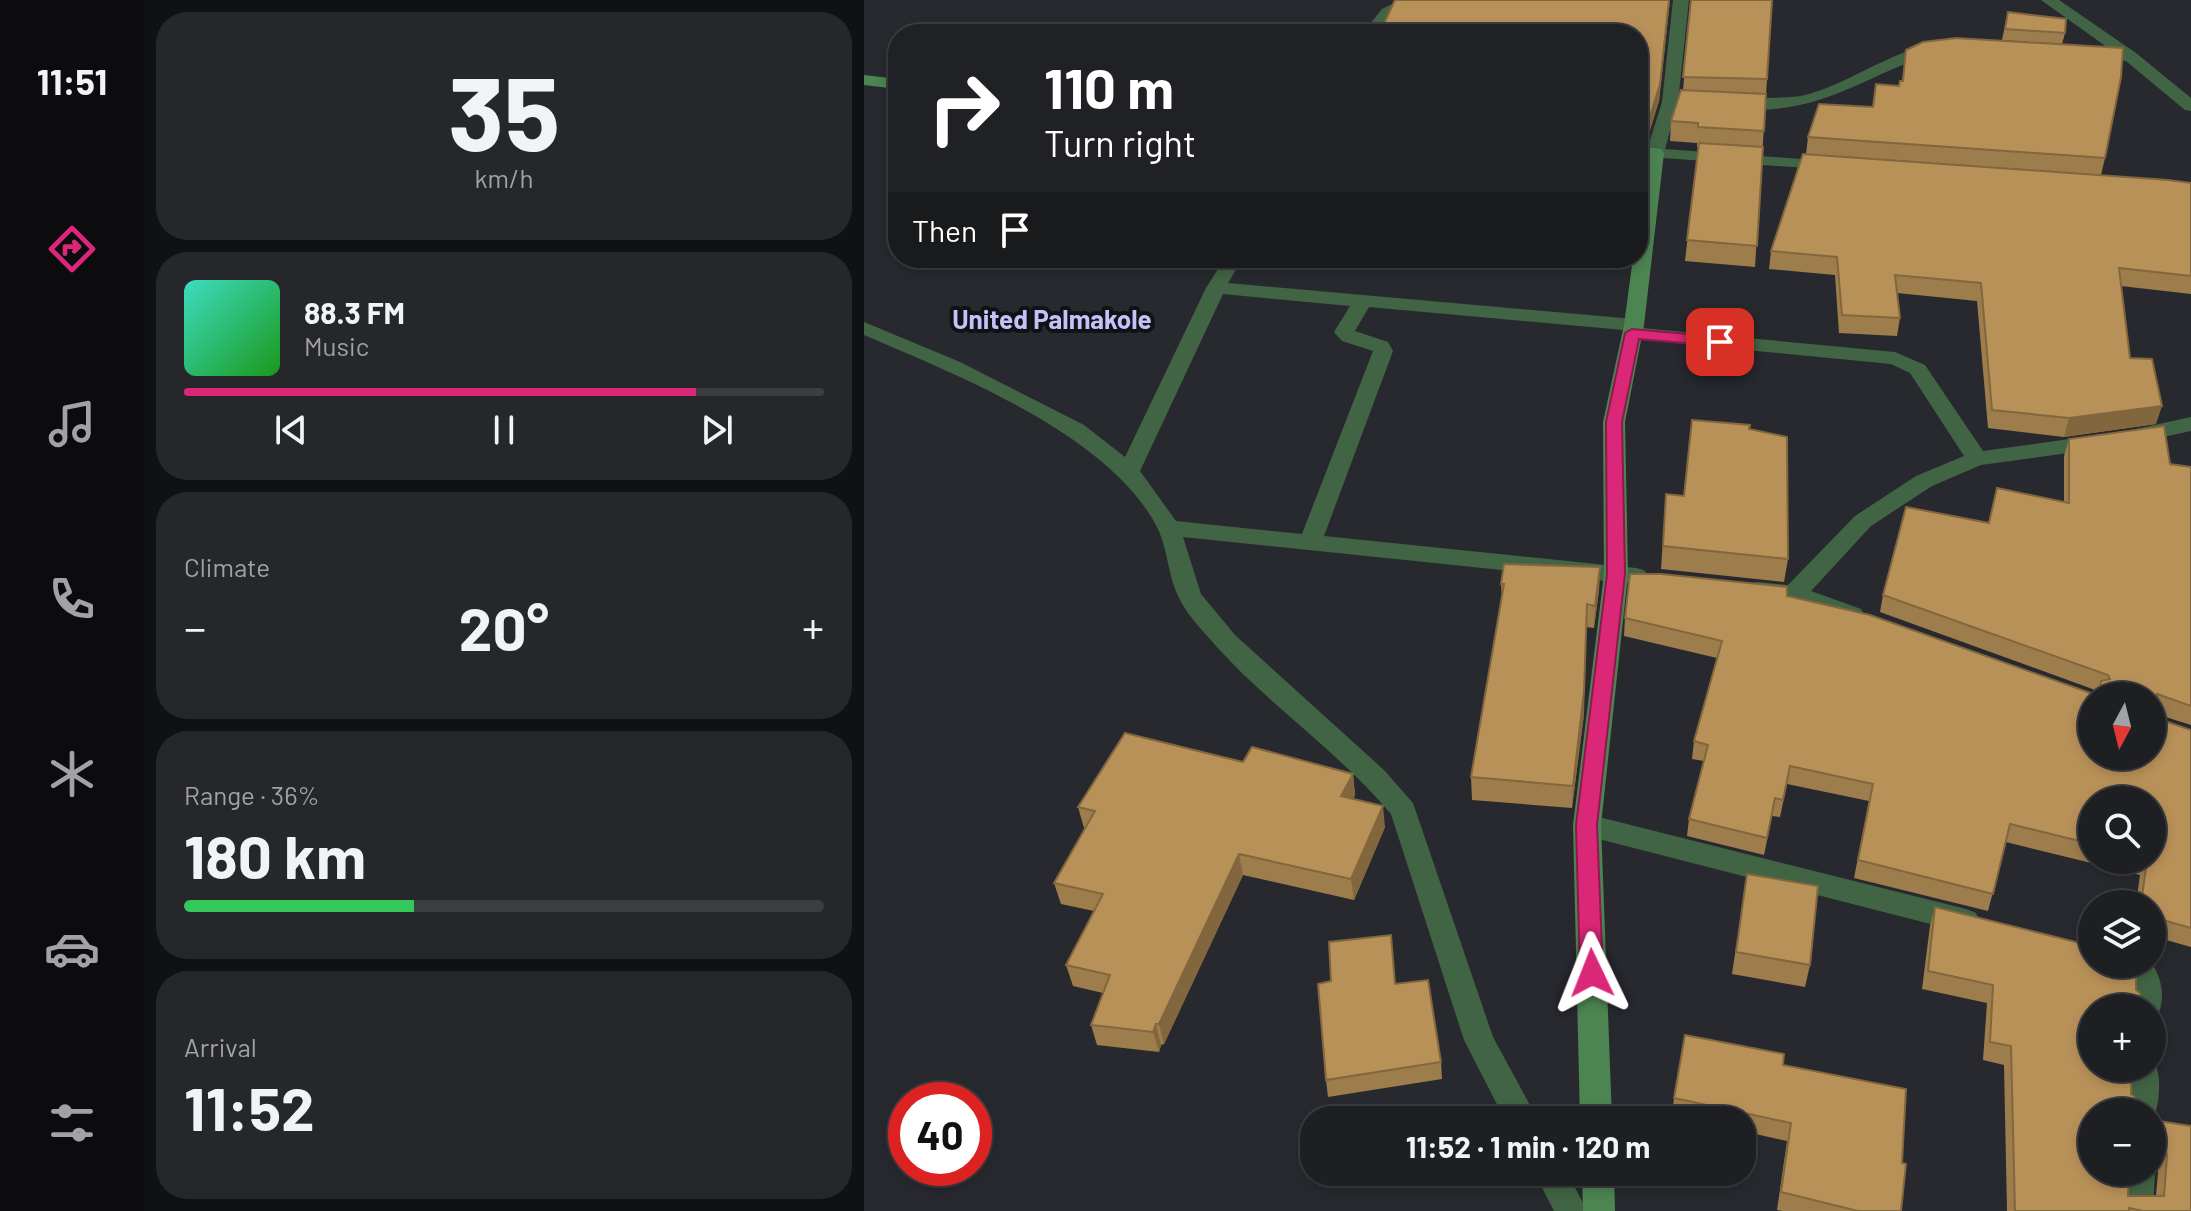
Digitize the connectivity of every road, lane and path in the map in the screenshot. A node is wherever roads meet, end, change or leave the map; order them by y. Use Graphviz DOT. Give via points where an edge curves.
graph roads {
  1 [pos="1681,0"];
  2 [pos="2049,0"];
  3 [pos="1400,1"];
  4 [pos="1376,24"];
  5 [pos="1953,47"];
  6 [pos="2071,53"];
  7 [pos="2130,56"];
  8 [pos="864,80"];
  9 [pos="888,83"];
  10 [pos="1715,104"];
  11 [pos="2191,106"];
  12 [pos="1648,149"];
  13 [pos="1648,152"];
  14 [pos="1844,167"];
  15 [pos="1228,268"];
  16 [pos="1637,268"];
  17 [pos="1216,288"];
  18 [pos="1363,301"];
  19 [pos="864,328"];
  20 [pos="1633,329"];
  21 [pos="2191,424"];
  22 [pos="1977,459"];
  23 [pos="1129,471"];
  24 [pos="1169,528"];
  25 [pos="1310,542"];
  26 [pos="1616,574"];
  27 [pos="1661,579"];
  28 [pos="1735,587"];
  29 [pos="1794,594"];
  30 [pos="1869,621"];
  31 [pos="1587,825"];
  32 [pos="1985,925"];
  33 [pos="1514,1106"];
  34 [pos="1596,1106"];
  35 [pos="1558,1186"];
  36 [pos="1598,1186"];
  37 [pos="2138,1186"];
  38 [pos="1571,1211"];
  39 [pos="1599,1211"];
  40 [pos="2137,1211"];
  1 -- 12 [label="street" via="1677,102"];
  2 -- 7 [label="street"];
  3 -- 4 [label="street"];
  5 -- 10 [label="street" via="1915,52 1802,102"];
  6 -- 7 [label="street"];
  7 -- 11 [label="street"];
  8 -- 9 [label="street"];
  13 -- 14 [label="street"];
  15 -- 17 [label="street"];
  16 -- 20 [label="street"];
  17 -- 18 [label="street"];
  17 -- 23 [label="street"];
  18 -- 20 [label="street"];
  18 -- 25 [label="street" via="1344,332 1383,351"];
  19 -- 23 [label="street" via="953,366 1076,430"];
  20 -- 22 [label="street" via="1909,362"];
  20 -- 26 [label="street" via="1614,422"];
  21 -- 22 [label="street"];
  22 -- 29 [label="street" via="1924,481 1863,521"];
  23 -- 24 [label="street"];
  24 -- 25 [label="street"];
  24 -- 33 [label="street" via="1190,597 1204,616 1375,777 1403,810 1479,1040"];
  25 -- 26 [label="street"];
  26 -- 27 [label="street"];
  26 -- 31 [label="street"];
  28 -- 29 [label="street"];
  29 -- 30 [label="street"];
  31 -- 32 [label="street"];
  31 -- 34 [label="street"];
  35 -- 38 [label="street"];
  36 -- 39 [label="street"];
  37 -- 40 [label="street"];
}
